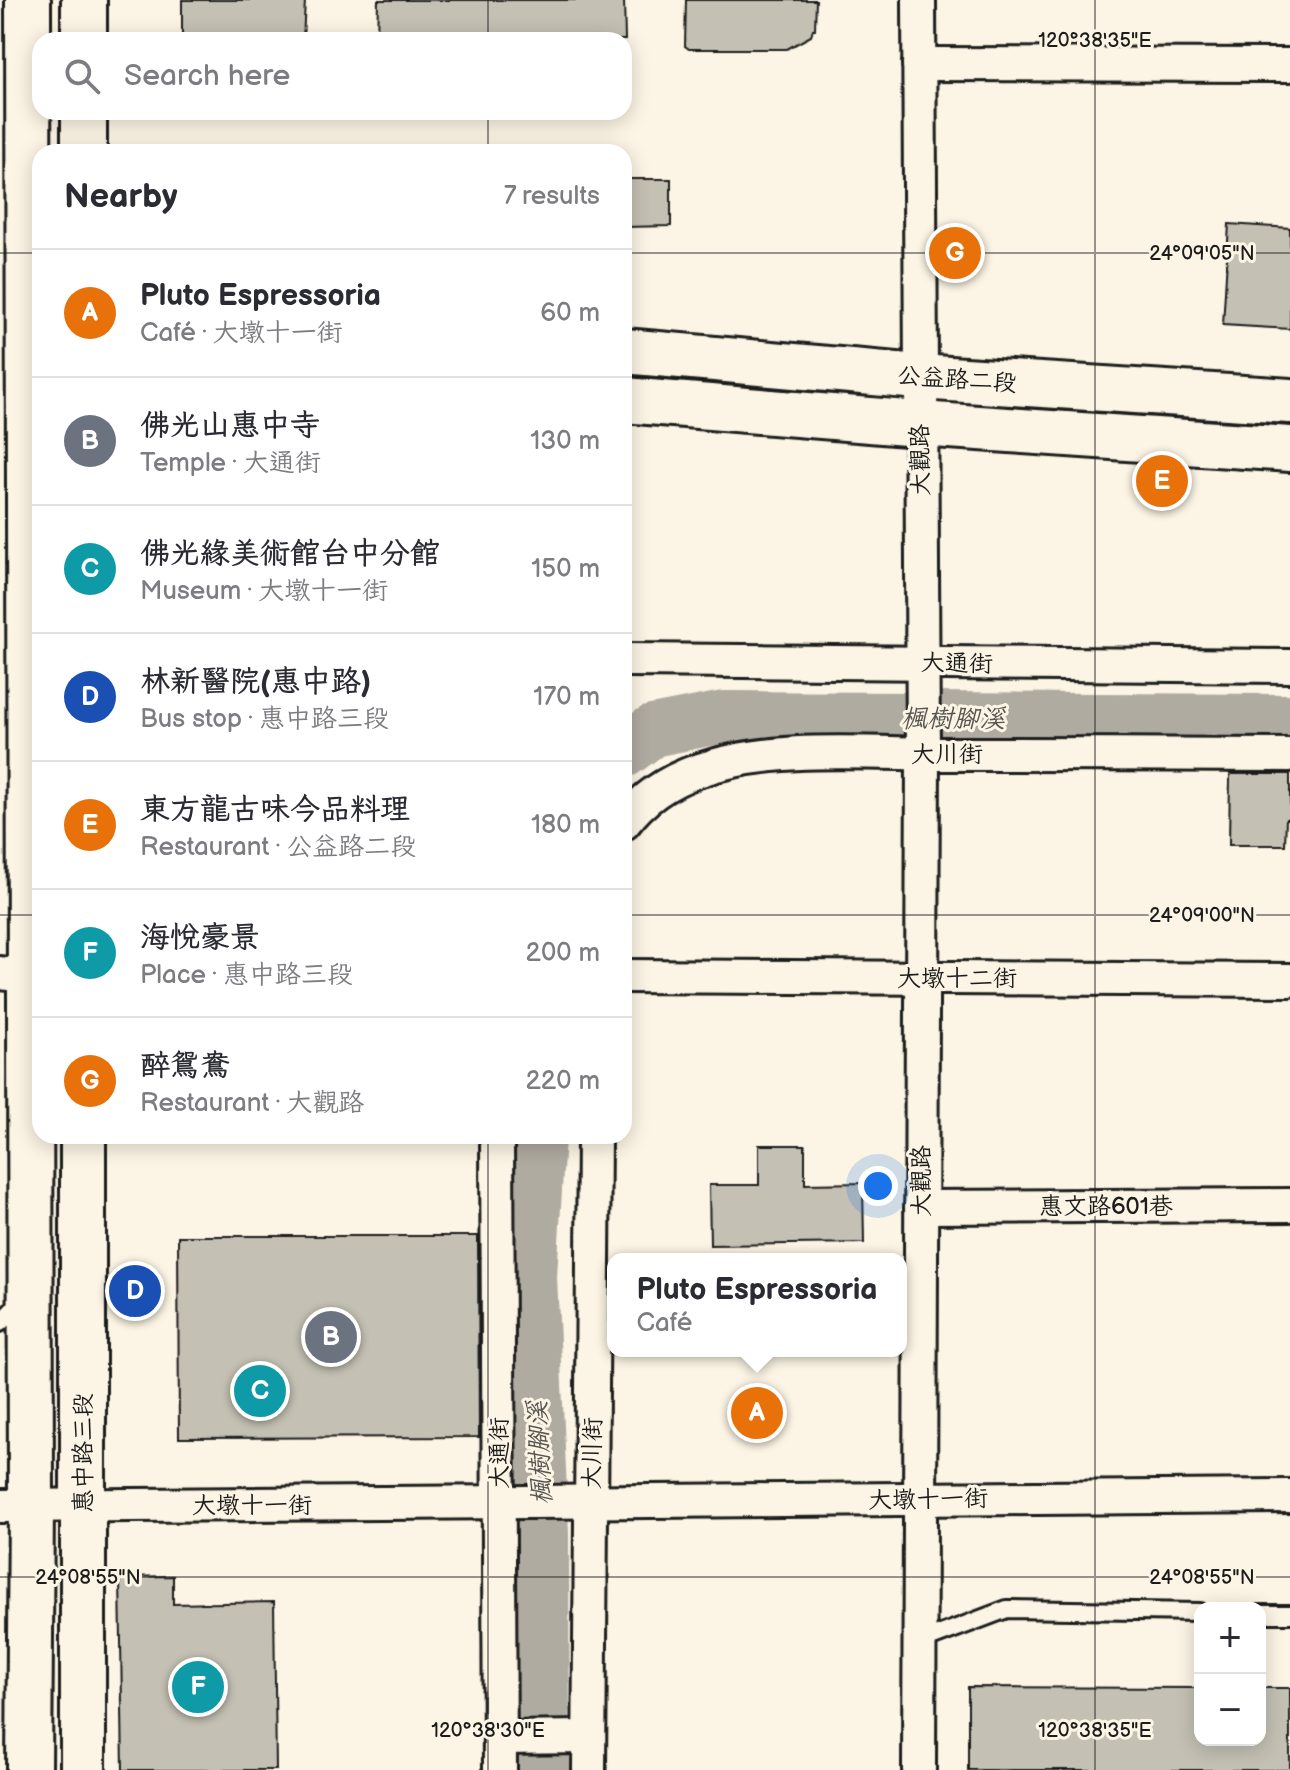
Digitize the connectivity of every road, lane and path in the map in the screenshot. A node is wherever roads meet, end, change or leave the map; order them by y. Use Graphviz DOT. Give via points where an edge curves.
graph roads {
  1 [pos="28,0"];
  2 [pos="84,0"];
  3 [pos="919,0"];
  4 [pos="84,32"];
  5 [pos="919,64"];
  6 [pos="1290,65"];
  7 [pos="84,120"];
  8 [pos="84,144"];
  9 [pos="23,300"];
  10 [pos="23,351"];
  11 [pos="632,352"];
  12 [pos="919,377"];
  13 [pos="632,401"];
  14 [pos="1290,401"];
  15 [pos="919,424"];
  16 [pos="1290,449"];
  17 [pos="632,660"];
  18 [pos="1290,666"];
  19 [pos="922,672"];
  20 [pos="923,745"];
  21 [pos="1290,755"];
  22 [pos="632,812"];
  23 [pos="15,975"];
  24 [pos="632,976"];
  25 [pos="922,978"];
  26 [pos="1290,980"];
  27 [pos="83,1144"];
  28 [pos="497,1144"];
  29 [pos="594,1144"];
  30 [pos="1290,1205"];
  31 [pos="921,1207"];
  32 [pos="30,1292"];
  33 [pos="0,1323"];
  34 [pos="1290,1496"];
  35 [pos="921,1499"];
  36 [pos="579,1502"];
  37 [pos="502,1503"];
  38 [pos="16,1506"];
  39 [pos="83,1506"];
  40 [pos="1194,1612"];
  41 [pos="1266,1614"];
  42 [pos="1290,1614"];
  43 [pos="920,1642"];
  44 [pos="509,1737"];
  45 [pos="582,1737"];
  46 [pos="29,1770"];
  47 [pos="83,1770"];
  48 [pos="500,1770"];
  49 [pos="589,1770"];
  50 [pos="919,1770"];
  1 -- 9 [label="street"];
  2 -- 4 [label="street"];
  3 -- 5 [label="street, 大觀路"];
  5 -- 6 [label="street"];
  5 -- 12 [label="street, 大觀路"];
  7 -- 8 [label="street"];
  9 -- 10 [label="street"];
  10 -- 23 [label="street"];
  11 -- 12 [label="street, 公益路二段"];
  12 -- 14 [label="street, 公益路二段"];
  12 -- 15 [label="street, 大觀路"];
  13 -- 15 [label="street, 公益路二段"];
  15 -- 16 [label="street, 公益路二段"];
  15 -- 19 [label="street, 大觀路"];
  17 -- 19 [label="street, 大通街"];
  18 -- 19 [label="street, 大通街"];
  19 -- 20 [label="street, 大觀路"];
  20 -- 21 [label="street, 大川街"];
  20 -- 22 [label="street, 大川街" via="752,757 697,770 667,784"];
  20 -- 25 [label="street, 大觀路"];
  23 -- 32 [label="street"];
  24 -- 25 [label="street, 大墩十二街"];
  25 -- 26 [label="street, 大墩十二街"];
  25 -- 31 [label="street, 大觀路"];
  27 -- 39 [label="street, 惠中路三段"];
  28 -- 37 [label="street, 大通街"];
  29 -- 36 [label="street, 大川街"];
  30 -- 31 [label="street, 惠文路601巷"];
  31 -- 35 [label="street, 大觀路"];
  32 -- 33 [label="lane"];
  32 -- 38 [label="street"];
  34 -- 35 [label="street, 大墩十一街"];
  35 -- 36 [label="street, 大墩十一街"];
  35 -- 43 [label="street, 大觀路"];
  36 -- 37 [label="street, 大墩十一街"];
  36 -- 45 [label="street, 大川街"];
  37 -- 39 [label="street, 大墩十一街"];
  37 -- 44 [label="street, 大通街"];
  38 -- 39 [label="street, 大墩十一街"];
  38 -- 46 [label="street"];
  39 -- 47 [label="street, 惠中路三段"];
  40 -- 43 [label="lane" via="1007,1609"];
  41 -- 42 [label="lane"];
  43 -- 50 [label="street, 大觀路"];
  44 -- 45 [label="street"];
  44 -- 48 [label="street, 大通街"];
  45 -- 49 [label="street, 大川街"];
}
